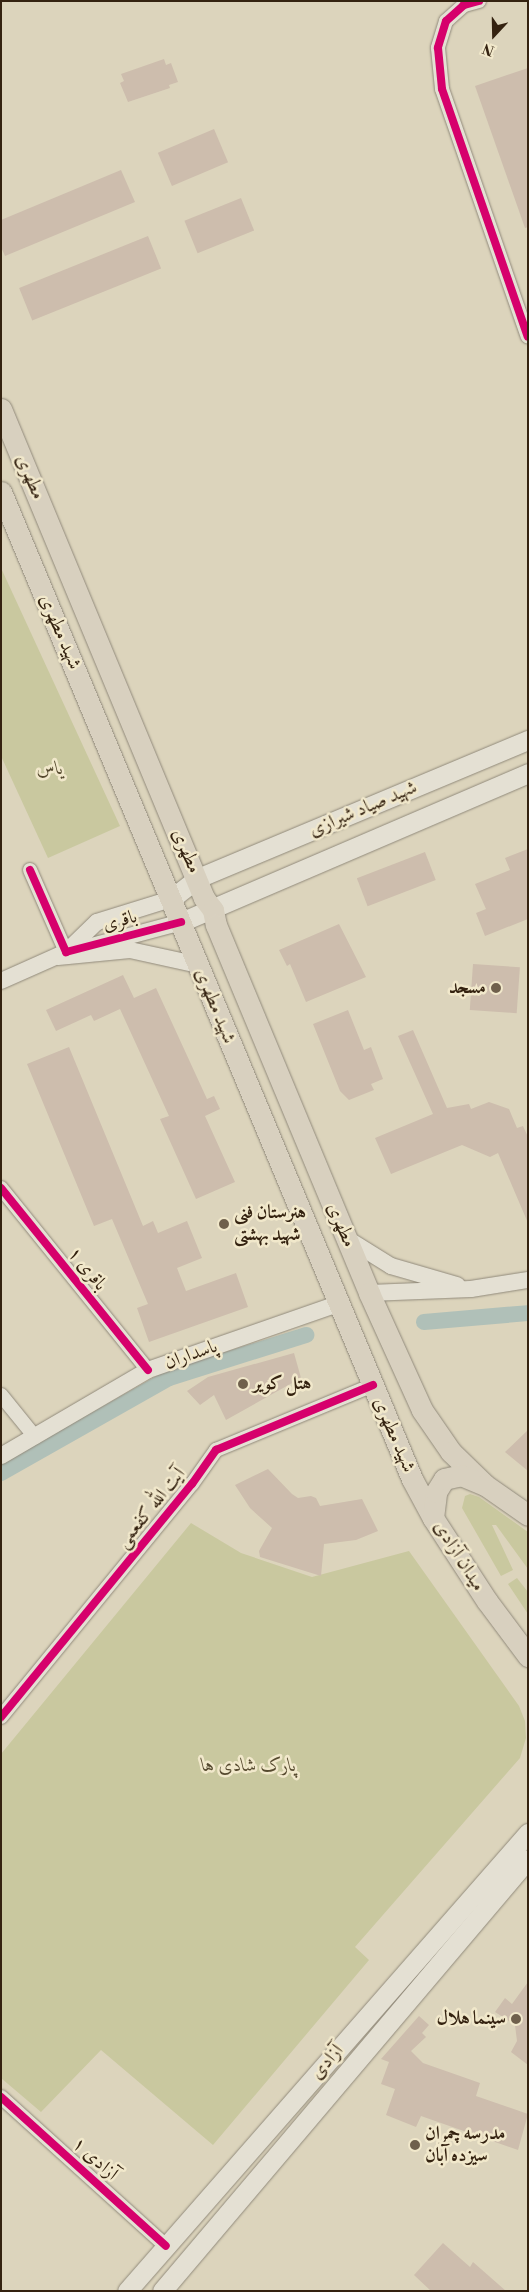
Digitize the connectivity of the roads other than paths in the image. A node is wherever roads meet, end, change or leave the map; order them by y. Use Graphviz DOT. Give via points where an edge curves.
graph roads {
  1 [pos="479,1"];
  2 [pos="528,337"];
  3 [pos="1,409"];
  4 [pos="1,492"];
  5 [pos="528,740"];
  6 [pos="528,774"];
  7 [pos="30,870"];
  8 [pos="198,878"];
  9 [pos="171,899"];
  10 [pos="213,910"];
  11 [pos="182,922"];
  12 [pos="61,955"];
  13 [pos="199,965"];
  14 [pos="1,981"];
  15 [pos="1,1188"];
  16 [pos="346,1238"];
  17 [pos="528,1280"];
  18 [pos="471,1289"];
  19 [pos="369,1293"];
  20 [pos="338,1304"];
  21 [pos="148,1370"];
  22 [pos="373,1385"];
  23 [pos="1,1395"];
  24 [pos="34,1437"];
  25 [pos="1,1456"];
  26 [pos="485,1486"];
  27 [pos="528,1515"];
  28 [pos="433,1518"];
  29 [pos="528,1656"];
  30 [pos="1,1717"];
  31 [pos="528,1833"];
  32 [pos="528,1859"];
  33 [pos="1,2097"];
  34 [pos="166,2246"];
  35 [pos="127,2291"];
  36 [pos="162,2291"];
  1 -- 2 [label="street" via="464,6 446,21 438,48 442,89"];
  3 -- 8 [label="main road, مطهری"];
  4 -- 9 [label="main road, شهید مطهری"];
  5 -- 8 [label="main road, شهید صیاد شیرازی"];
  6 -- 10 [label="main road, شهید صیاد شیرازی"];
  7 -- 12 [label="street"];
  8 -- 9 [label="main road, شهید صیاد شیرازی"];
  8 -- 10 [label="main road, مطهری"];
  9 -- 11 [label="main road, شهید مطهری"];
  9 -- 12 [label="street" via="97,922"];
  10 -- 11 [label="main road, شهید صیاد شیرازی"];
  10 -- 16 [label="main road, مطهری" via="216,925"];
  11 -- 12 [label="street, باقری"];
  11 -- 13 [label="main road, شهید مطهری"];
  12 -- 13 [label="street" via="130,950"];
  12 -- 14 [label="street, باقری"];
  13 -- 20 [label="main road, شهید مطهری"];
  15 -- 21 [label="street, باقری ۱"];
  16 -- 18 [label="street" via="391,1266"];
  16 -- 19 [label="main road, مطهری"];
  17 -- 18 [label="street"];
  18 -- 19 [label="street"];
  19 -- 20 [label="main road"];
  19 -- 26 [label="main road, شهید مطهری" via="422,1410 451,1452"];
  20 -- 21 [label="street, پاسداران"];
  20 -- 22 [label="main road, شهید مطهری"];
  21 -- 24 [label="street, پاسداران"];
  22 -- 28 [label="main road, شهید مطهری" via="412,1479"];
  22 -- 30 [label="street, آیت الله کفعمی" via="216,1450 192,1484"];
  23 -- 24 [label="street"];
  24 -- 25 [label="street, پاسداران"];
  26 -- 27 [label="main road, میدان آزادی"];
  26 -- 28 [label="main road, میدان آزادی" via="461,1476 444,1479 436,1492"];
  28 -- 29 [label="main road, میدان آزادی"];
  31 -- 34 [label="main road, آزادی"];
  32 -- 36 [label="main road, آزادی"];
  33 -- 34 [label="street, آزادی ۱"];
  34 -- 35 [label="main road, آزادی"];
}
